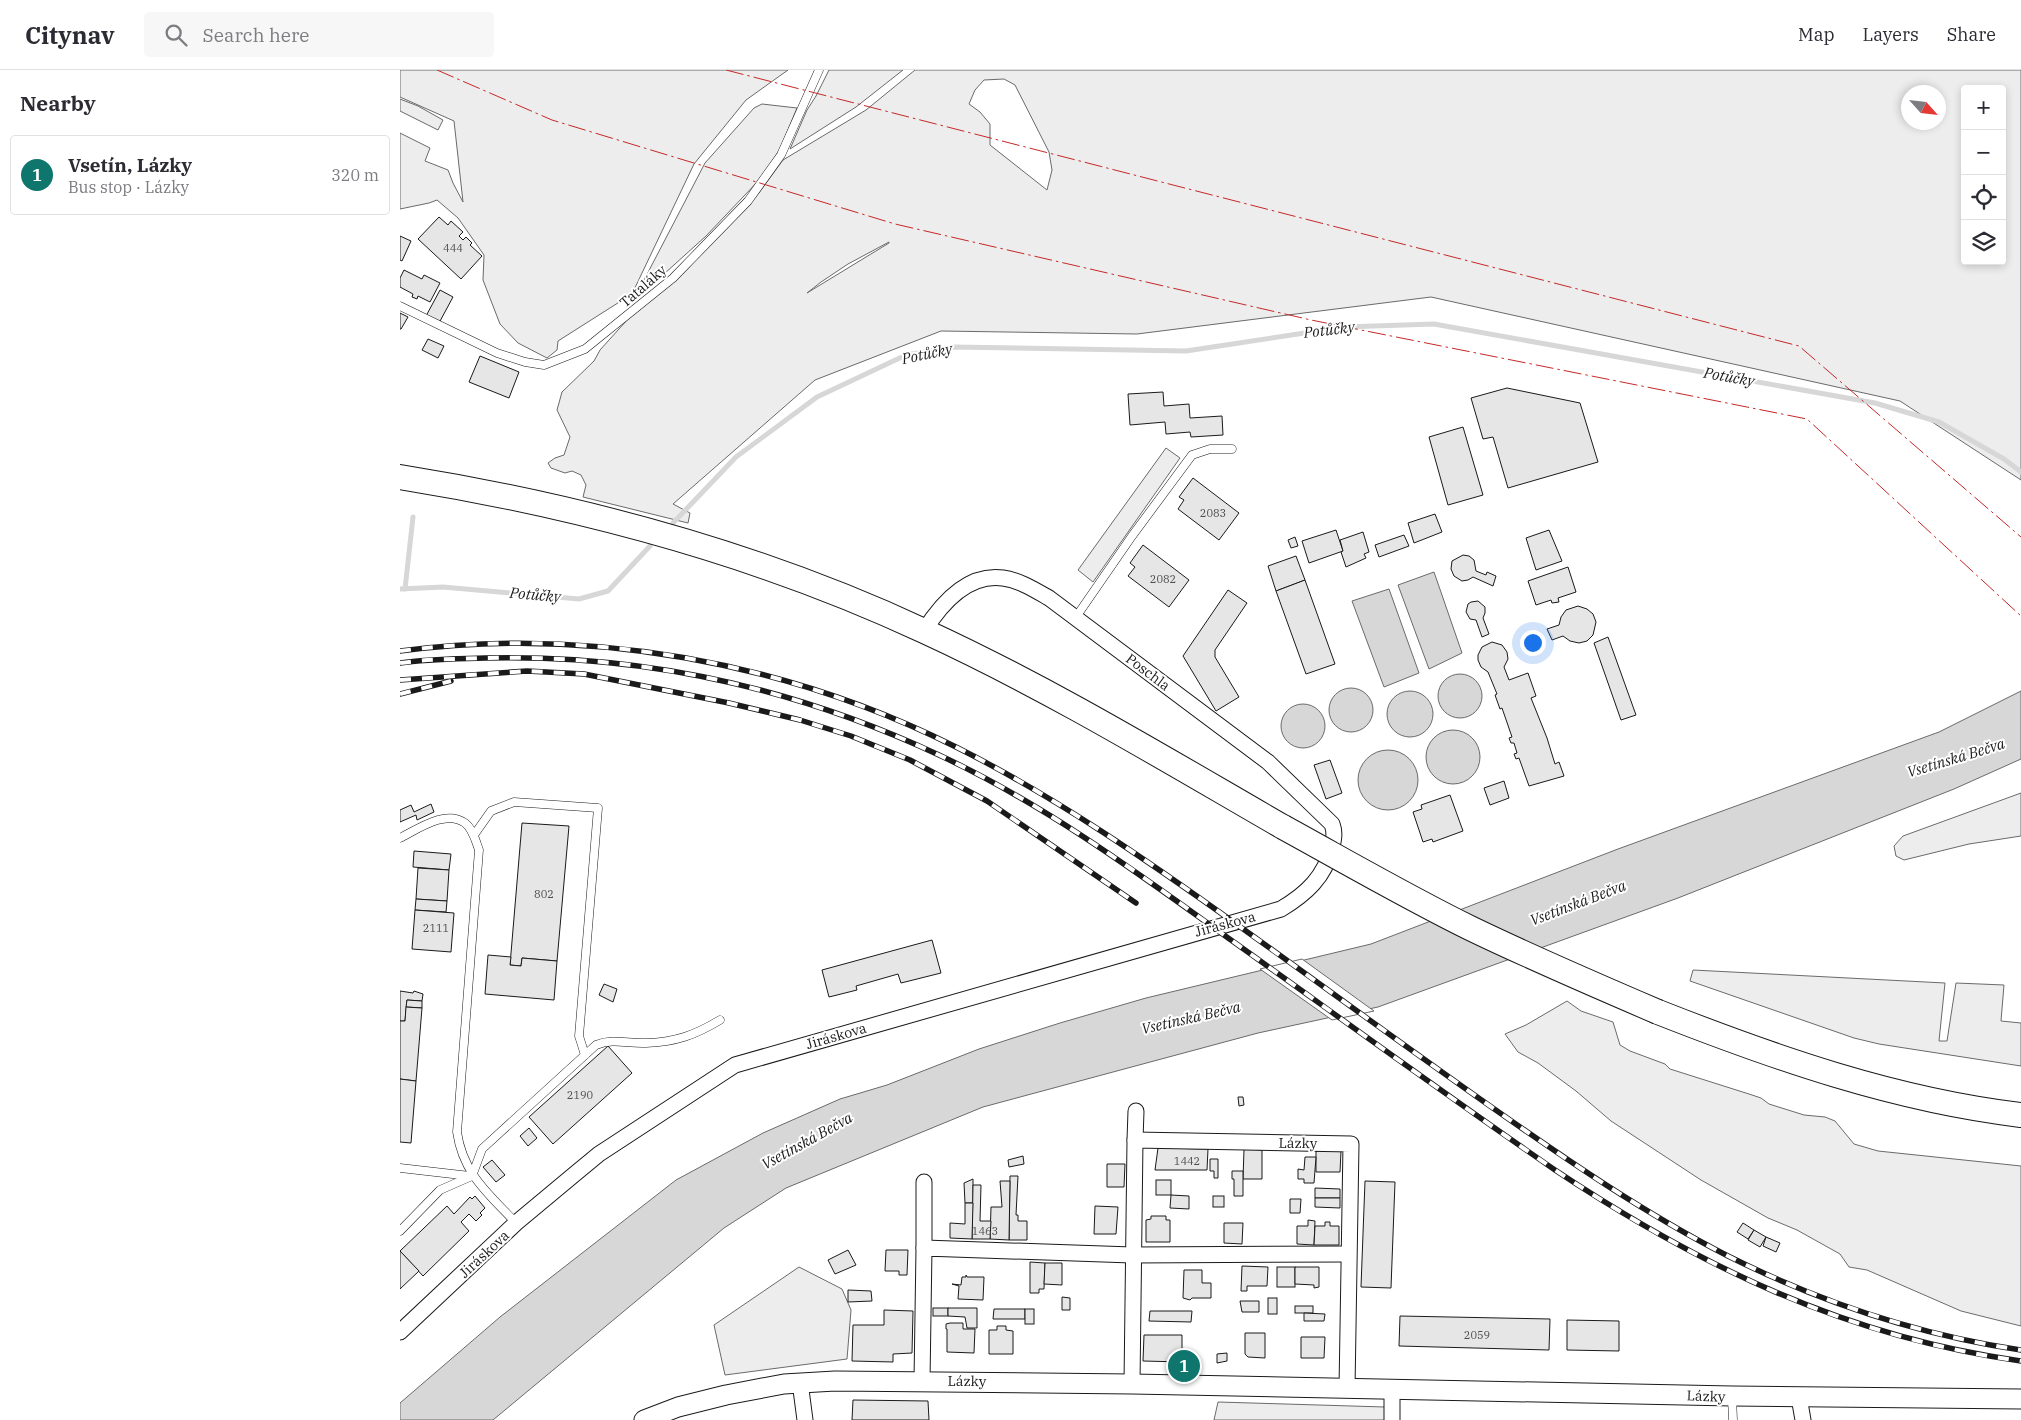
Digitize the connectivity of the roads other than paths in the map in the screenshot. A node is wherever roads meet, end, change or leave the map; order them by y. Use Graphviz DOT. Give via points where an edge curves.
graph roads {
  1 [pos="819,70"];
  2 [pos="400,306"];
  3 [pos="1232,449"];
  4 [pos="400,477"];
  5 [pos="1076,617"];
  6 [pos="924,630"];
  7 [pos="474,835"];
  8 [pos="400,838"];
  9 [pos="1329,858"];
  10 [pos="720,1020"];
  11 [pos="585,1055"];
  12 [pos="1136,1111"];
  13 [pos="2021,1115"];
  14 [pos="1135,1140"];
  15 [pos="400,1168"];
  16 [pos="472,1176"];
  17 [pos="924,1182"];
  18 [pos="516,1223"];
  19 [pos="400,1231"];
  20 [pos="924,1248"];
  21 [pos="1348,1254"];
  22 [pos="1132,1255"];
  23 [pos="400,1332"];
  24 [pos="922,1381"];
  25 [pos="800,1382"];
  26 [pos="1132,1384"];
  27 [pos="1347,1389"];
  28 [pos="1392,1390"];
  29 [pos="1732,1396"];
  30 [pos="1799,1397"];
  31 [pos="2021,1399"];
  32 [pos="644,1420"];
  33 [pos="805,1420"];
  34 [pos="1392,1420"];
  35 [pos="1733,1420"];
  36 [pos="1803,1420"];
  1 -- 2 [label="lane, Tataláky" via="782,155 748,201 673,278 585,349 544,365 525,362 497,353"];
  3 -- 5 [label="lane" via="1210,449 1192,455"];
  4 -- 6 [label="main road" via="601,518 674,538 762,566"];
  5 -- 6 [label="street, Poschla" via="1025,585 989,577 955,594 936,612"];
  5 -- 9 [label="street, Poschla" via="1268,762 1332,824 1335,833"];
  6 -- 13 [label="main road, bridge" via="1028,682 1382,882 1550,965 1658,1012 1773,1056 1860,1082 1952,1104"];
  7 -- 8 [label="lane" via="466,823 452,818 433,821"];
  7 -- 11 [label="lane" via="491,811 514,802 598,808 580,1036"];
  7 -- 16 [label="lane" via="480,850 457,1132 460,1149"];
  9 -- 18 [label="street, Jiráskova" via="1308,891 1281,909 735,1065 600,1154"];
  10 -- 11 [label="lane" via="697,1034 677,1040 645,1044 606,1041"];
  11 -- 16 [label="lane" via="482,1149"];
  12 -- 14 [label="street"];
  14 -- 21 [label="street, Lázky" via="1351,1144"];
  14 -- 22 [label="street"];
  15 -- 16 [label="lane"];
  16 -- 18 [label="lane"];
  16 -- 19 [label="lane" via="440,1190"];
  17 -- 20 [label="street"];
  18 -- 23 [label="street, Jiráskova"];
  20 -- 22 [label="street"];
  20 -- 24 [label="street"];
  21 -- 22 [label="street"];
  21 -- 27 [label="street, Lázky"];
  22 -- 26 [label="street"];
  24 -- 25 [label="street, Lázky"];
  24 -- 26 [label="street, Lázky"];
  25 -- 32 [label="street, Lázky" via="726,1394"];
  25 -- 33 [label="street"];
  26 -- 27 [label="street, Lázky"];
  27 -- 28 [label="street, Lázky"];
  28 -- 29 [label="street, Lázky"];
  28 -- 34 [label="street"];
  29 -- 30 [label="street, Lázky"];
  29 -- 35 [label="lane"];
  30 -- 31 [label="street, Lázky"];
  30 -- 36 [label="street"];
}
